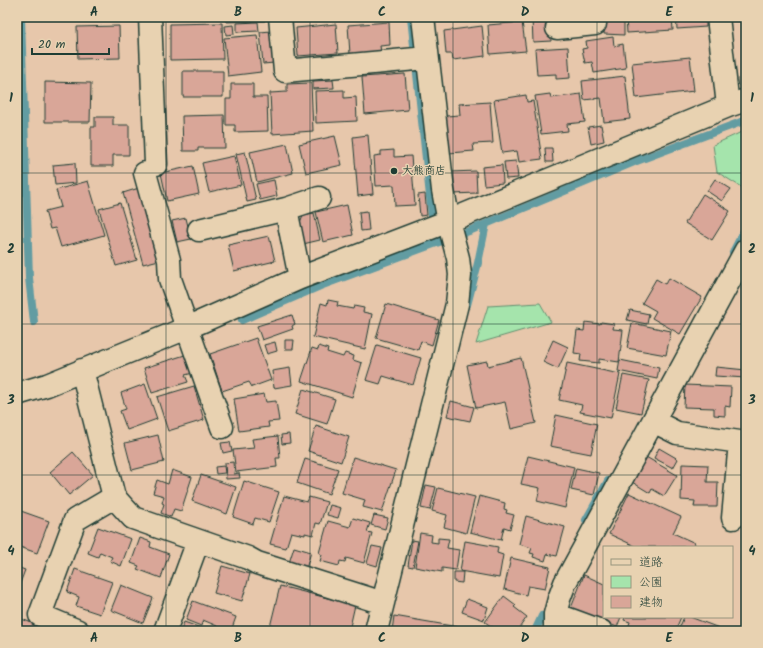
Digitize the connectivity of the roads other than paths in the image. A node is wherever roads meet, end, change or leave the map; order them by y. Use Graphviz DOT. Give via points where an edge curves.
graph roads {
  1 [pos="150,17"];
  2 [pos="280,17"];
  3 [pos="423,17"];
  4 [pos="718,17"];
  5 [pos="420,59"];
  6 [pos="737,103"];
  7 [pos="319,198"];
  8 [pos="286,209"];
  9 [pos="199,230"];
  10 [pos="451,232"];
  11 [pos="746,250"];
  12 [pos="300,278"];
  13 [pos="187,328"];
  14 [pos="82,370"];
  15 [pos="17,394"];
  16 [pos="653,421"];
  17 [pos="222,427"];
  18 [pos="114,497"];
  19 [pos="732,518"];
  20 [pos="198,540"];
  21 [pos="382,603"];
  22 [pos="555,622"];
  23 [pos="78,631"];
  24 [pos="165,631"];
  25 [pos="376,631"];
  26 [pos="601,631"];
  1 -- 13 [label="street" via="150,169 169,260 170,279"];
  2 -- 5 [label="street" via="285,71"];
  3 -- 5 [label="street"];
  4 -- 6 [label="street"];
  5 -- 10 [label="street"];
  6 -- 10 [label="street"];
  7 -- 8 [label="street"];
  8 -- 9 [label="street"];
  8 -- 12 [label="street"];
  10 -- 12 [label="street"];
  10 -- 21 [label="street" via="460,275 457,304"];
  11 -- 16 [label="street"];
  12 -- 13 [label="street"];
  13 -- 14 [label="street"];
  13 -- 17 [label="street"];
  14 -- 15 [label="street"];
  14 -- 18 [label="street"];
  16 -- 19 [label="street" via="677,434 740,442"];
  16 -- 22 [label="street" via="565,584"];
  18 -- 20 [label="street" via="133,518"];
  18 -- 23 [label="street" via="75,520 40,615"];
  20 -- 21 [label="street" via="257,563"];
  20 -- 24 [label="street"];
  21 -- 25 [label="street"];
  22 -- 26 [label="street"];
}
